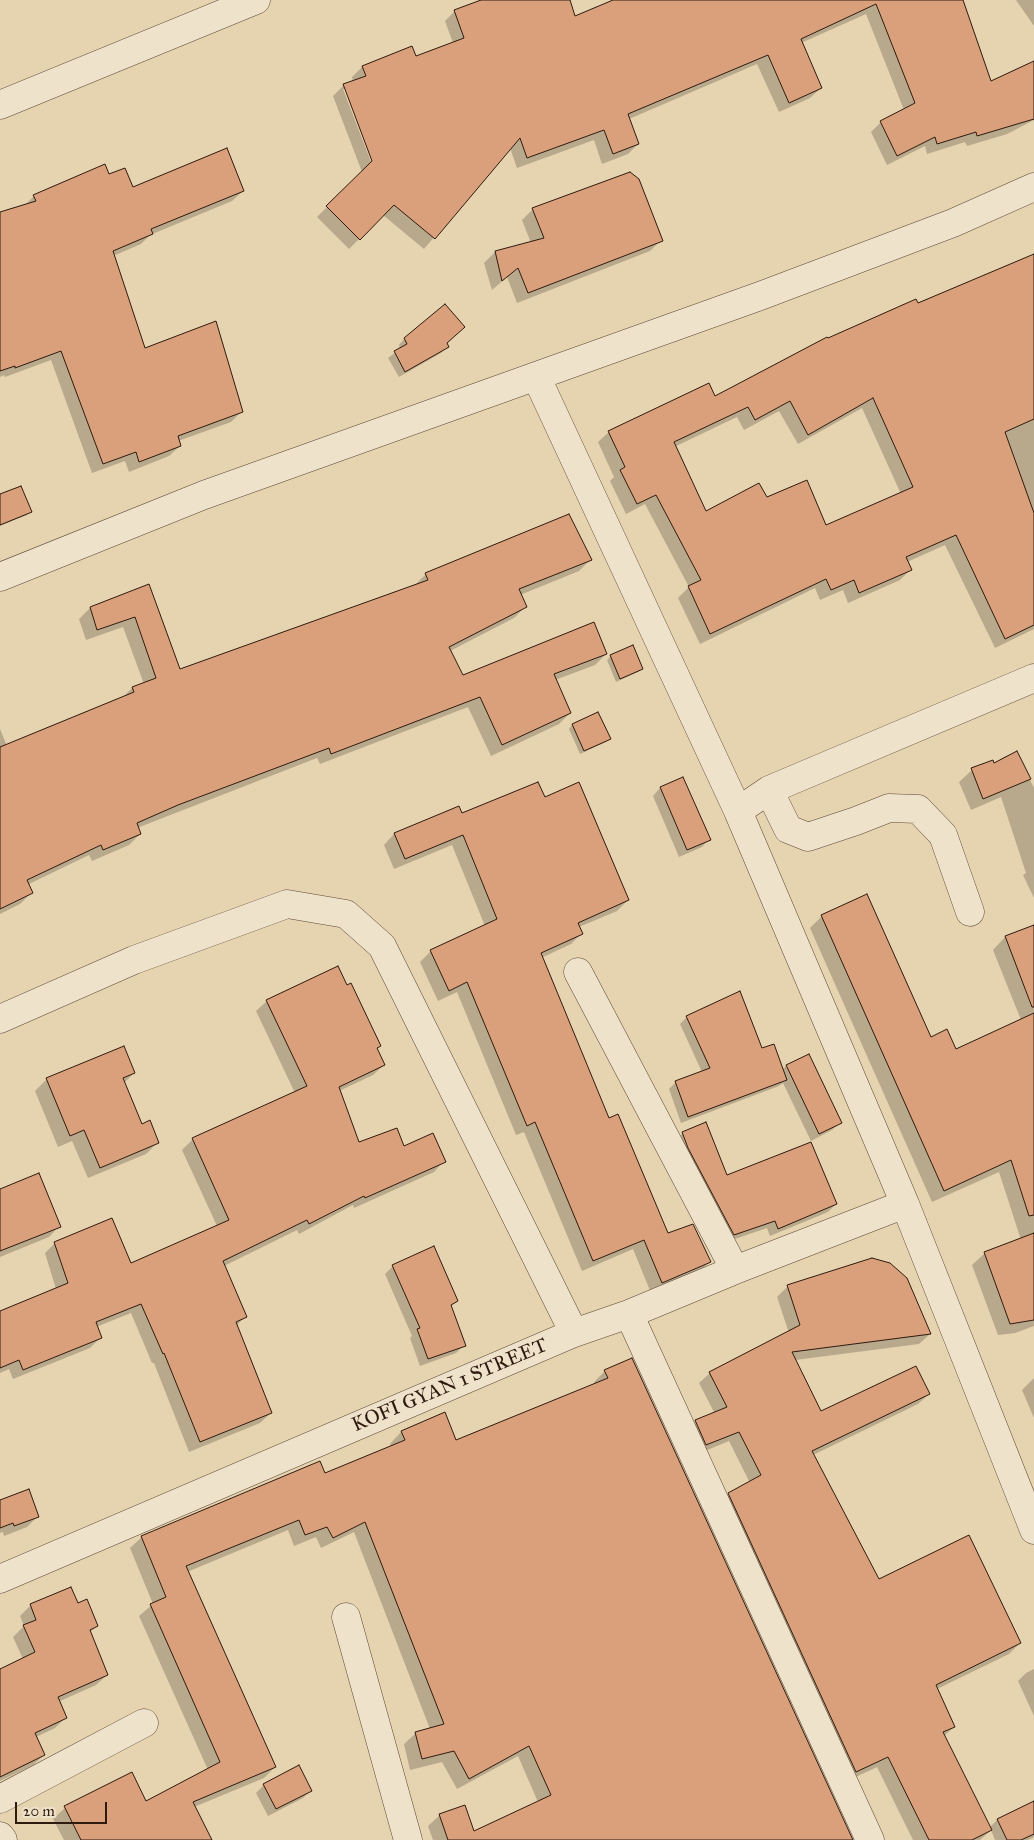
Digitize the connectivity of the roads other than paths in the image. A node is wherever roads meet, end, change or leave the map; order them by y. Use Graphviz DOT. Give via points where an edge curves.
graph roads {
  1 [pos="256,0"];
  2 [pos="0,105"];
  3 [pos="1034,187"];
  4 [pos="536,376"];
  5 [pos="0,577"];
  6 [pos="1033,682"];
  7 [pos="769,790"];
  8 [pos="738,811"];
  9 [pos="970,912"];
  10 [pos="578,972"];
  11 [pos="0,1019"];
  12 [pos="905,1204"];
  13 [pos="735,1270"];
  14 [pos="629,1314"];
  15 [pos="574,1333"];
  16 [pos="1034,1530"];
  17 [pos="0,1579"];
  18 [pos="346,1617"];
  19 [pos="144,1723"];
  20 [pos="0,1799"];
  21 [pos="0,1836"];
  22 [pos="3,1840"];
  23 [pos="408,1840"];
  24 [pos="870,1840"];
  1 -- 2 [label="street"];
  3 -- 4 [label="street" via="953,223"];
  4 -- 5 [label="street" via="204,496"];
  4 -- 8 [label="street"];
  6 -- 7 [label="street"];
  7 -- 8 [label="street"];
  7 -- 9 [label="street" via="788,829 808,837 889,808 918,809 943,835"];
  8 -- 12 [label="street"];
  10 -- 13 [label="street"];
  11 -- 15 [label="street" via="134,960 287,904 346,914 382,946"];
  12 -- 13 [label="street, KOFI GYAN 1 STREET"];
  12 -- 16 [label="street"];
  13 -- 14 [label="street, KOFI GYAN 1 STREET"];
  14 -- 15 [label="street, KOFI GYAN 1 STREET"];
  14 -- 24 [label="street"];
  15 -- 17 [label="street, KOFI GYAN 1 STREET"];
  18 -- 23 [label="street"];
  19 -- 20 [label="street"];
  21 -- 22 [label="street"];
}
